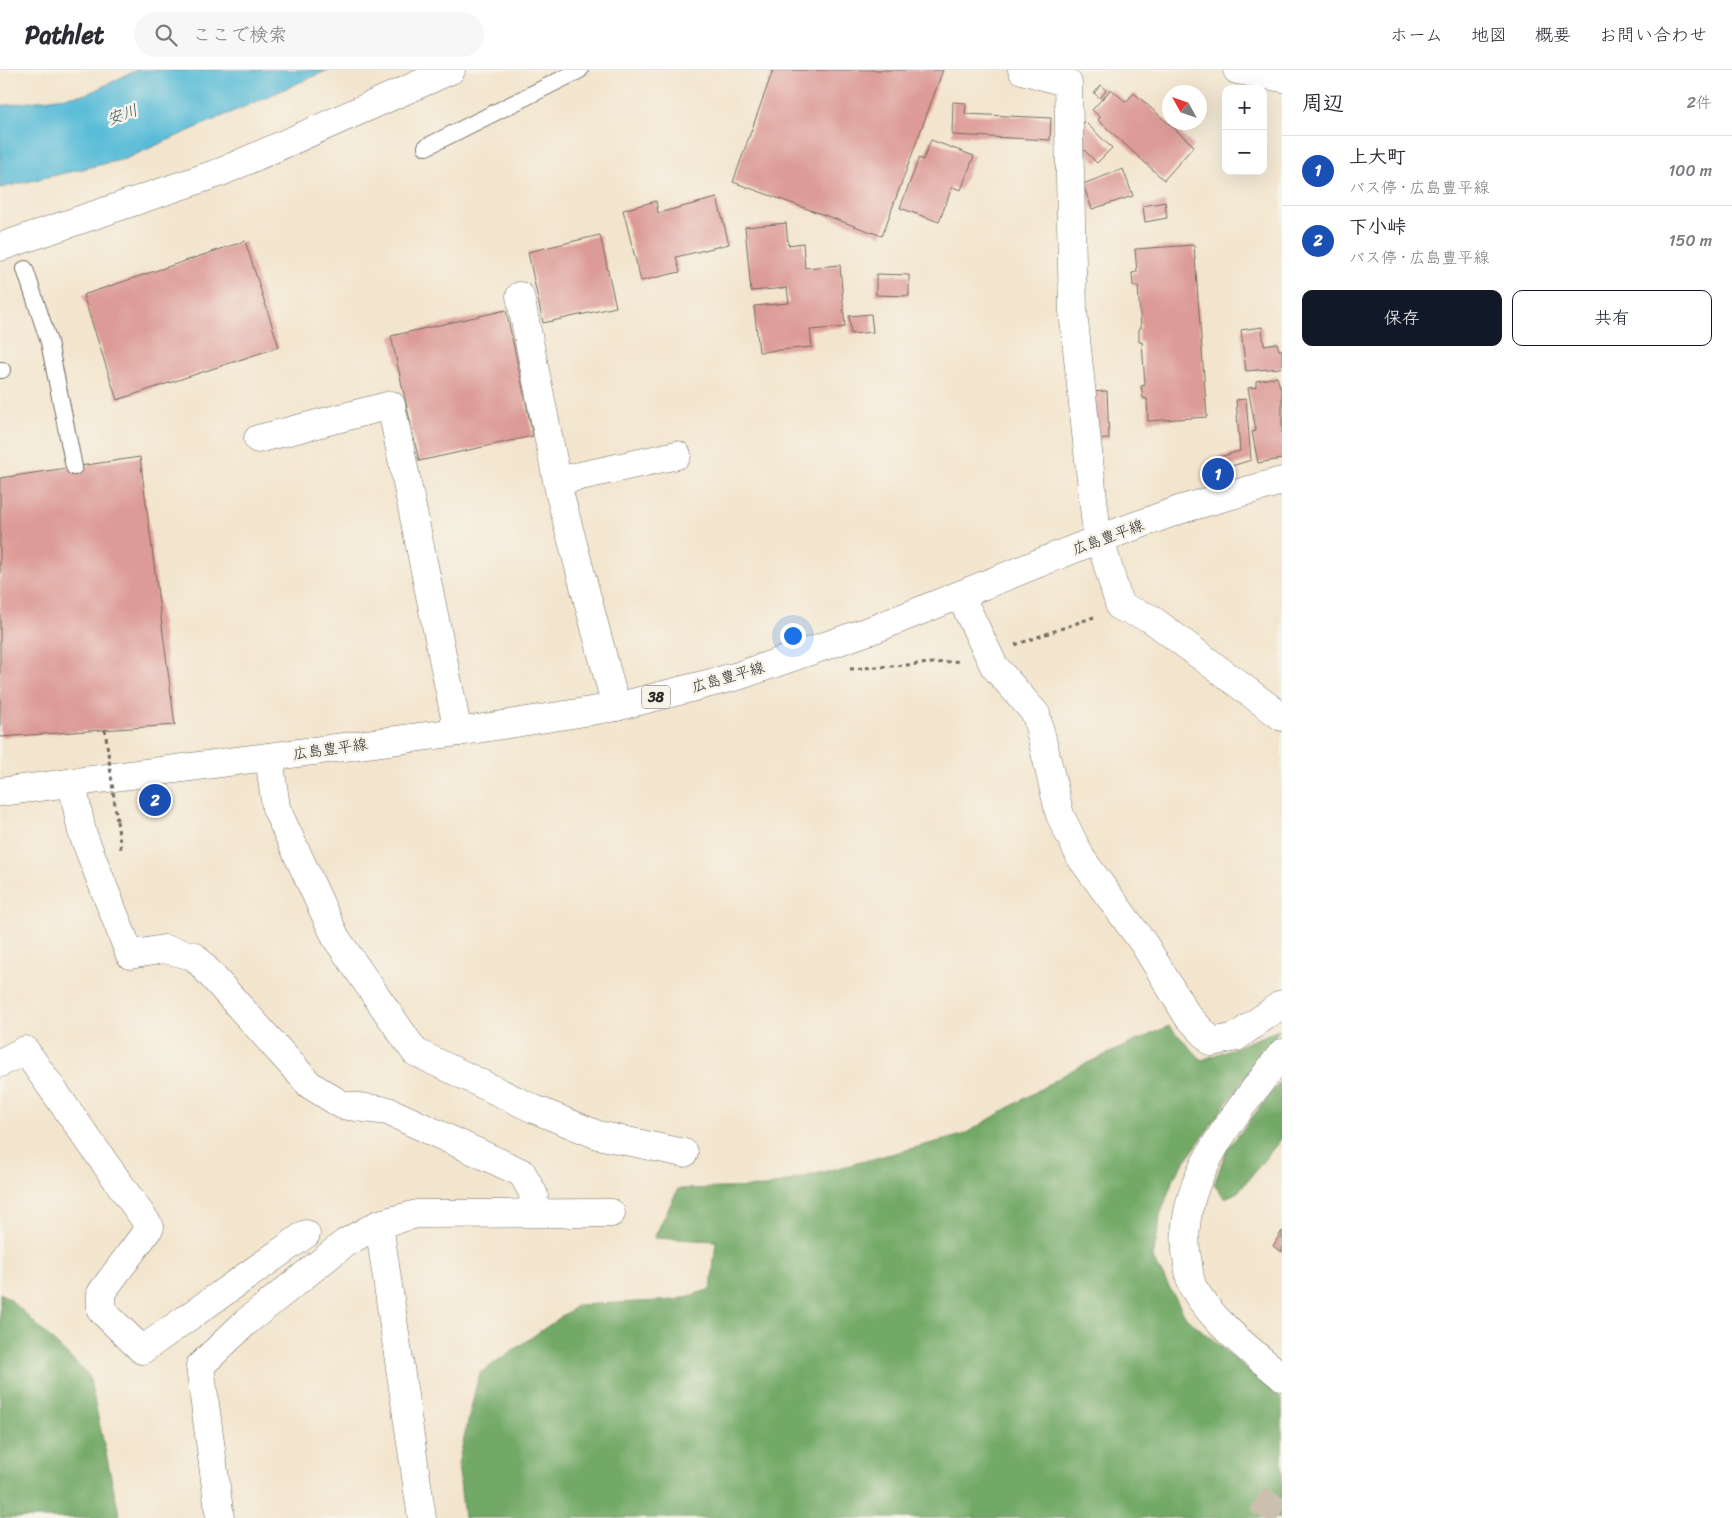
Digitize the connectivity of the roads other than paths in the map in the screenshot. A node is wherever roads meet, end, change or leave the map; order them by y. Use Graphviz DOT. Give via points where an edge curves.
graph roads {
  1 [pos="451,70"];
  2 [pos="580,70"];
  3 [pos="1022,70"];
  4 [pos="1237,70"];
  5 [pos="1282,78"];
  6 [pos="426,147"];
  7 [pos="0,247"];
  8 [pos="25,269"];
  9 [pos="520,296"];
  10 [pos="258,439"];
  11 [pos="677,455"];
  12 [pos="74,467"];
  13 [pos="557,481"];
  14 [pos="1282,481"];
  15 [pos="1099,539"];
  16 [pos="960,595"];
  17 [pos="616,707"];
  18 [pos="1282,717"];
  19 [pos="458,732"];
  20 [pos="269,757"];
  21 [pos="72,783"];
  22 [pos="0,792"];
  23 [pos="1282,1004"];
  24 [pos="1282,1053"];
  25 [pos="0,1063"];
  26 [pos="684,1153"];
  27 [pos="530,1213"];
  28 [pos="611,1213"];
  29 [pos="379,1224"];
  30 [pos="306,1234"];
  31 [pos="1282,1377"];
  32 [pos="220,1518"];
  33 [pos="422,1518"];
  1 -- 7 [label="street" via="221,172"];
  2 -- 6 [label="lane"];
  3 -- 15 [label="street" via="1070,80 1072,311"];
  4 -- 5 [label="street"];
  8 -- 12 [label="lane" via="49,342"];
  9 -- 13 [label="street"];
  10 -- 19 [label="street" via="392,405"];
  11 -- 13 [label="street"];
  13 -- 17 [label="street"];
  14 -- 15 [label="street, 広島豊平線 / 38" via="1182,509"];
  15 -- 16 [label="street, 広島豊平線 / 38"];
  15 -- 18 [label="street" via="1120,607 1150,618"];
  16 -- 17 [label="street, 広島豊平線 / 38" via="877,628 738,676"];
  16 -- 23 [label="street" via="994,666 1036,714 1060,815 1081,858 1144,944 1188,1014 1212,1042 1236,1037"];
  17 -- 19 [label="street, 広島豊平線 / 38"];
  19 -- 20 [label="street, 広島豊平線 / 38"];
  20 -- 21 [label="street, 広島豊平線 / 38"];
  20 -- 26 [label="street" via="276,808 336,938 415,1052 534,1109 598,1135"];
  21 -- 22 [label="street, 広島豊平線 / 38"];
  21 -- 27 [label="street" via="82,832 130,955 164,949 194,956 310,1085 342,1105 388,1111 522,1173 534,1196"];
  24 -- 31 [label="street" via="1219,1138 1191,1195 1184,1245 1192,1288 1224,1328"];
  25 -- 30 [label="street" via="25,1050 150,1227 101,1294 101,1310 142,1350"];
  27 -- 28 [label="street"];
  27 -- 29 [label="street" via="417,1214"];
  29 -- 32 [label="street" via="345,1243 246,1322 200,1366"];
  29 -- 33 [label="street"];
}
